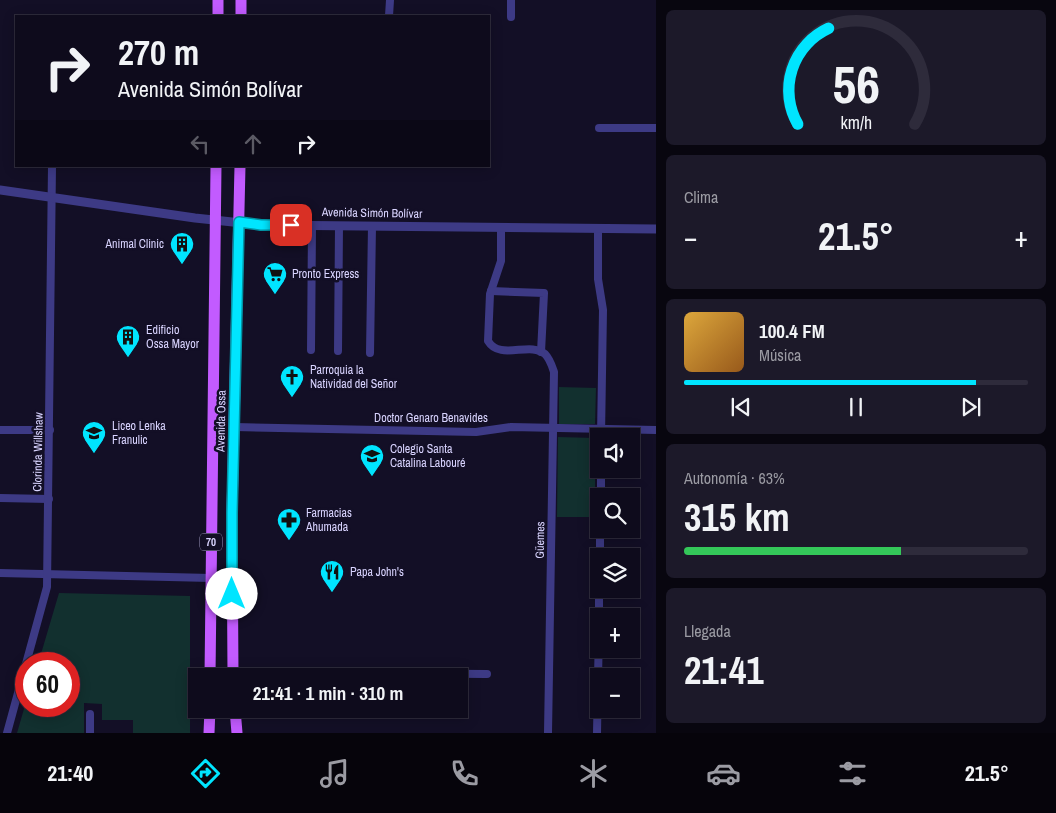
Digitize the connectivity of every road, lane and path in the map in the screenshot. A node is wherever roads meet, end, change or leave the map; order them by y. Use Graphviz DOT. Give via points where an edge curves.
graph roads {
  1 [pos="218,0"];
  2 [pos="241,0"];
  3 [pos="390,0"];
  4 [pos="511,0"];
  5 [pos="218,15"];
  6 [pos="241,15"];
  7 [pos="389,15"];
  8 [pos="511,17"];
  9 [pos="599,128"];
  10 [pos="656,128"];
  11 [pos="52,167"];
  12 [pos="216,167"];
  13 [pos="240,167"];
  14 [pos="0,190"];
  15 [pos="53,197"];
  16 [pos="215,220"];
  17 [pos="239,222"];
  18 [pos="312,225"];
  19 [pos="339,226"];
  20 [pos="372,226"];
  21 [pos="501,228"];
  22 [pos="598,229"];
  23 [pos="656,229"];
  24 [pos="491,291"];
  25 [pos="311,350"];
  26 [pos="338,351"];
  27 [pos="541,352"];
  28 [pos="370,353"];
  29 [pos="235,427"];
  30 [pos="554,428"];
  31 [pos="601,428"];
  32 [pos="0,430"];
  33 [pos="50,430"];
  34 [pos="656,430"];
  35 [pos="640,431"];
  36 [pos="590,432"];
  37 [pos="0,498"];
  38 [pos="48,499"];
  39 [pos="0,573"];
  40 [pos="47,574"];
  41 [pos="211,578"];
  42 [pos="598,658"];
  43 [pos="210,668"];
  44 [pos="233,668"];
  45 [pos="468,674"];
  46 [pos="487,674"];
  47 [pos="90,714"];
  48 [pos="210,718"];
  49 [pos="236,718"];
  50 [pos="7,733"];
  51 [pos="90,733"];
  52 [pos="209,733"];
  53 [pos="237,733"];
  54 [pos="548,733"];
  55 [pos="597,733"];
  1 -- 5 [label="main road"];
  2 -- 6 [label="main road"];
  3 -- 7 [label="street"];
  4 -- 8 [label="street"];
  9 -- 10 [label="street"];
  11 -- 15 [label="street, Clorinda Willshaw"];
  12 -- 16 [label="main road, Avenida Ossa / 70"];
  13 -- 17 [label="main road, Avenida Ossa / 70"];
  14 -- 15 [label="street, Avenida Simón Bolívar"];
  15 -- 16 [label="street, Avenida Simón Bolívar"];
  15 -- 33 [label="street, Clorinda Willshaw"];
  16 -- 17 [label="street, Avenida Simón Bolívar"];
  16 -- 41 [label="main road, Avenida Ossa / 70"];
  17 -- 18 [label="street, Avenida Simón Bolívar"];
  17 -- 29 [label="main road, Avenida Ossa / 70"];
  18 -- 19 [label="street, Avenida Simón Bolívar"];
  18 -- 25 [label="street"];
  19 -- 20 [label="street, Avenida Simón Bolívar"];
  19 -- 26 [label="street"];
  20 -- 21 [label="street, Avenida Simón Bolívar"];
  20 -- 28 [label="street"];
  21 -- 22 [label="street, Avenida Simón Bolívar"];
  21 -- 24 [label="street" via="501,261"];
  22 -- 23 [label="street, Avenida Simón Bolívar"];
  22 -- 31 [label="street" via="598,279 603,310"];
  24 -- 27 [label="street" via="487,335 490,344 502,350"];
  24 -- 27 [label="street" via="544,293"];
  27 -- 30 [label="street, Güemes" via="550,361 554,372"];
  29 -- 30 [label="street, Doctor Genaro Benavides" via="476,432 511,427"];
  29 -- 44 [label="main road, Avenida Ossa / 70"];
  30 -- 36 [label="street, Doctor Genaro Benavides"];
  30 -- 54 [label="street, Güemes"];
  32 -- 33 [label="street"];
  33 -- 38 [label="street, Clorinda Willshaw"];
  34 -- 35 [label="street, Doctor Genaro Benavides"];
  37 -- 38 [label="street"];
  38 -- 40 [label="street, Clorinda Willshaw"];
  39 -- 40 [label="street"];
  40 -- 41 [label="street"];
  40 -- 50 [label="street, Clorinda Willshaw" via="47,587"];
  41 -- 43 [label="main road, Avenida Ossa / 70"];
  42 -- 55 [label="street"];
  45 -- 46 [label="street"];
  47 -- 51 [label="street"];
  48 -- 52 [label="main road"];
  49 -- 53 [label="main road"];
}
